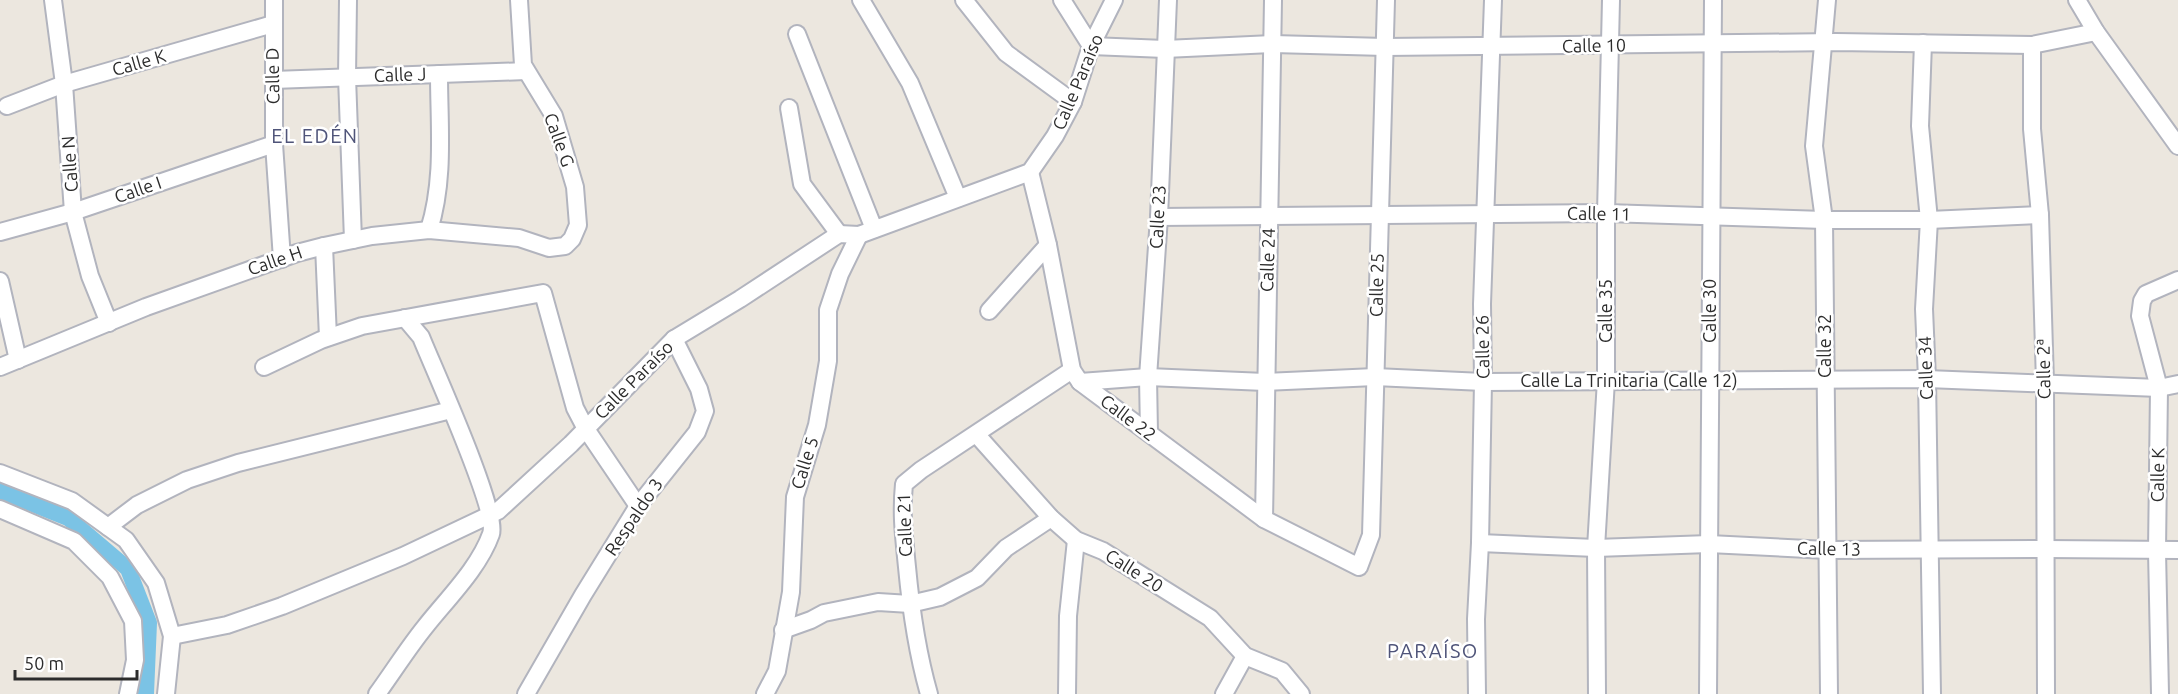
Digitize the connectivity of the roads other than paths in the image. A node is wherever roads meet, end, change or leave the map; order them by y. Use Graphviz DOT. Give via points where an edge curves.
graph roads {
  1 [pos="53,0"];
  2 [pos="274,0"];
  3 [pos="348,0"];
  4 [pos="519,0"];
  5 [pos="861,0"];
  6 [pos="964,0"];
  7 [pos="1062,0"];
  8 [pos="1114,0"];
  9 [pos="1168,0"];
  10 [pos="1273,0"];
  11 [pos="1386,0"];
  12 [pos="1493,0"];
  13 [pos="1611,0"];
  14 [pos="1713,0"];
  15 [pos="1827,0"];
  16 [pos="2077,0"];
  17 [pos="273,24"];
  18 [pos="2096,32"];
  19 [pos="797,34"];
  20 [pos="1824,42"];
  21 [pos="1712,43"];
  22 [pos="1923,43"];
  23 [pos="1273,44"];
  24 [pos="2032,45"];
  25 [pos="1091,46"];
  26 [pos="1491,46"];
  27 [pos="1609,46"];
  28 [pos="1385,47"];
  29 [pos="1165,49"];
  30 [pos="526,71"];
  31 [pos="439,74"];
  32 [pos="347,77"];
  33 [pos="273,80"];
  34 [pos="64,84"];
  35 [pos="1073,102"];
  36 [pos="7,106"];
  37 [pos="789,108"];
  38 [pos="274,144"];
  39 [pos="2178,146"];
  40 [pos="1030,172"];
  41 [pos="958,198"];
  42 [pos="73,212"];
  43 [pos="1606,213"];
  44 [pos="1486,214"];
  45 [pos="1379,215"];
  46 [pos="2040,215"];
  47 [pos="1711,216"];
  48 [pos="1159,217"];
  49 [pos="1269,217"];
  50 [pos="1824,220"];
  51 [pos="1929,220"];
  52 [pos="429,230"];
  53 [pos="0,232"];
  54 [pos="866,232"];
  55 [pos="839,234"];
  56 [pos="353,240"];
  57 [pos="1048,245"];
  58 [pos="324,246"];
  59 [pos="565,246"];
  60 [pos="282,259"];
  61 [pos="2178,280"];
  62 [pos="0,281"];
  63 [pos="989,310"];
  64 [pos="405,318"];
  65 [pos="109,322"];
  66 [pos="328,337"];
  67 [pos="674,339"];
  68 [pos="18,360"];
  69 [pos="0,367"];
  70 [pos="264,367"];
  71 [pos="1076,376"];
  72 [pos="1149,377"];
  73 [pos="1375,377"];
  74 [pos="1825,379"];
  75 [pos="1927,379"];
  76 [pos="1605,380"];
  77 [pos="1710,381"];
  78 [pos="1265,382"];
  79 [pos="1483,382"];
  80 [pos="2045,383"];
  81 [pos="2178,384"];
  82 [pos="2159,388"];
  83 [pos="451,410"];
  84 [pos="586,429"];
  85 [pos="1149,433"];
  86 [pos="977,435"];
  87 [pos="0,473"];
  88 [pos="638,506"];
  89 [pos="0,509"];
  90 [pos="491,514"];
  91 [pos="1051,518"];
  92 [pos="1264,519"];
  93 [pos="108,527"];
  94 [pos="1076,540"];
  95 [pos="1480,543"];
  96 [pos="1709,544"];
  97 [pos="1596,548"];
  98 [pos="1929,549"];
  99 [pos="2046,549"];
  100 [pos="1827,550"];
  101 [pos="2178,550"];
  102 [pos="2157,551"];
  103 [pos="1359,567"];
  104 [pos="910,604"];
  105 [pos="783,630"];
  106 [pos="172,636"];
  107 [pos="1245,656"];
  108 [pos="128,694"];
  109 [pos="166,694"];
  110 [pos="376,694"];
  111 [pos="526,694"];
  112 [pos="765,694"];
  113 [pos="929,694"];
  114 [pos="1067,694"];
  115 [pos="1224,694"];
  116 [pos="1301,694"];
  117 [pos="1477,694"];
  118 [pos="1597,694"];
  119 [pos="1708,694"];
  120 [pos="1829,694"];
  121 [pos="1932,694"];
  122 [pos="2046,694"];
  123 [pos="2160,694"];
  1 -- 34 [label="street, Calle N"];
  2 -- 17 [label="street, Calle D"];
  3 -- 32 [label="street"];
  4 -- 30 [label="street, Calle G"];
  5 -- 41 [label="street" via="910,83"];
  6 -- 35 [label="street" via="1005,53"];
  7 -- 25 [label="street"];
  8 -- 25 [label="street, Calle Paraíso"];
  9 -- 29 [label="street, Calle 23"];
  10 -- 23 [label="street, Calle 24"];
  11 -- 28 [label="street, Calle 25"];
  12 -- 26 [label="street, Calle 26"];
  13 -- 27 [label="street, Calle 35"];
  14 -- 21 [label="street, Calle 30"];
  15 -- 20 [label="street, Calle 32"];
  16 -- 18 [label="street"];
  17 -- 33 [label="street, Calle D"];
  17 -- 34 [label="street, Calle K"];
  18 -- 24 [label="street, Calle 10"];
  18 -- 39 [label="street"];
  19 -- 54 [label="street"];
  20 -- 21 [label="street, Calle 10"];
  20 -- 22 [label="street, Calle 10"];
  20 -- 50 [label="street, Calle 32" via="1814,146"];
  21 -- 27 [label="street, Calle 10"];
  21 -- 47 [label="street, Calle 30"];
  22 -- 24 [label="street, Calle 10"];
  22 -- 51 [label="street, Calle 34" via="1920,126"];
  23 -- 28 [label="street, Calle 10"];
  23 -- 29 [label="street, Calle 10"];
  23 -- 49 [label="street, Calle 24"];
  24 -- 46 [label="street, Calle 2ª" via="2032,129"];
  25 -- 29 [label="street, Calle 10"];
  25 -- 35 [label="street, Calle Paraíso"];
  26 -- 27 [label="street, Calle 10"];
  26 -- 28 [label="street, Calle 10"];
  26 -- 44 [label="street, Calle 26"];
  27 -- 43 [label="street, Calle 35"];
  28 -- 45 [label="street, Calle 25"];
  29 -- 48 [label="street, Calle 23"];
  30 -- 31 [label="street, Calle J"];
  30 -- 59 [label="street, Calle G" via="554,116 575,187 578,225"];
  31 -- 32 [label="street, Calle J"];
  31 -- 52 [label="street" via="440,175"];
  32 -- 33 [label="street, Calle J"];
  32 -- 56 [label="street"];
  33 -- 38 [label="street, Calle D"];
  34 -- 36 [label="street, Calle K"];
  34 -- 42 [label="street, Calle N"];
  35 -- 40 [label="street, Calle Paraíso"];
  37 -- 55 [label="street" via="802,184"];
  38 -- 42 [label="street, Calle I"];
  38 -- 60 [label="street, Calle D"];
  40 -- 41 [label="street"];
  40 -- 57 [label="street"];
  41 -- 54 [label="street"];
  42 -- 53 [label="street, Calle I"];
  42 -- 65 [label="street, Calle N" via="90,276"];
  43 -- 44 [label="street, Calle 11"];
  43 -- 47 [label="street, Calle 11"];
  43 -- 76 [label="street, Calle 35"];
  44 -- 45 [label="street, Calle 11"];
  44 -- 79 [label="street, Calle 26"];
  45 -- 49 [label="street, Calle 11"];
  45 -- 73 [label="street, Calle 25"];
  46 -- 51 [label="street, Calle 11"];
  46 -- 80 [label="street, Calle 2ª"];
  47 -- 50 [label="street, Calle 11"];
  47 -- 77 [label="street, Calle 30"];
  48 -- 49 [label="street, Calle 11"];
  48 -- 72 [label="street, Calle 23"];
  49 -- 78 [label="street, Calle 24"];
  50 -- 51 [label="street, Calle 11"];
  50 -- 74 [label="street, Calle 32"];
  51 -- 75 [label="street, Calle 34" via="1924,309"];
  52 -- 56 [label="street, Calle H"];
  52 -- 59 [label="street, Calle H" via="519,238 549,248"];
  54 -- 55 [label="street"];
  54 -- 105 [label="street, Calle 5" via="840,274 828,310 828,361 817,425 795,497 791,592"];
  55 -- 67 [label="street, Calle Paraíso"];
  56 -- 58 [label="street, Calle H"];
  57 -- 63 [label="street"];
  57 -- 71 [label="street"];
  58 -- 60 [label="street, Calle H"];
  58 -- 66 [label="street"];
  60 -- 65 [label="street, Calle H"];
  61 -- 82 [label="street, Calle K" via="2146,294 2140,308"];
  62 -- 68 [label="street"];
  64 -- 66 [label="street"];
  64 -- 83 [label="street" via="421,337"];
  64 -- 84 [label="street" via="543,293 576,408"];
  65 -- 68 [label="street, Calle H"];
  66 -- 70 [label="street"];
  67 -- 84 [label="street, Calle Paraíso"];
  67 -- 88 [label="street, Respaldo 3" via="699,389 705,411 697,432"];
  68 -- 69 [label="street, Calle H"];
  71 -- 72 [label="street, Calle La Trinitaria (Calle 12)"];
  71 -- 85 [label="street, Calle 22"];
  71 -- 86 [label="street, Calle 21"];
  72 -- 78 [label="street, Calle La Trinitaria (Calle 12)"];
  72 -- 85 [label="street, Calle 23"];
  73 -- 78 [label="street, Calle La Trinitaria (Calle 12)"];
  73 -- 79 [label="street, Calle La Trinitaria (Calle 12)"];
  73 -- 103 [label="street, Calle 25" via="1371,536"];
  74 -- 75 [label="street, Calle La Trinitaria (Calle 12)"];
  74 -- 77 [label="street, Calle La Trinitaria (Calle 12)"];
  74 -- 100 [label="street, Calle 32"];
  75 -- 80 [label="street, Calle La Trinitaria (Calle 12)"];
  75 -- 98 [label="street, Calle 34"];
  76 -- 77 [label="street, Calle La Trinitaria (Calle 12)"];
  76 -- 79 [label="street, Calle La Trinitaria (Calle 12)"];
  76 -- 97 [label="street, Calle 35"];
  77 -- 96 [label="street, Calle 30"];
  78 -- 92 [label="street, Calle 24"];
  79 -- 95 [label="street, Calle 26"];
  80 -- 82 [label="street, Calle La Trinitaria (Calle 12)"];
  80 -- 99 [label="street, Calle 2ª"];
  81 -- 82 [label="street, Calle La Trinitaria (Calle 12)"];
  82 -- 102 [label="street, Calle K"];
  83 -- 90 [label="street"];
  83 -- 93 [label="street" via="238,463 187,480 137,505"];
  84 -- 88 [label="street"];
  84 -- 90 [label="street, Calle Paraíso"];
  85 -- 92 [label="street, Calle 22"];
  86 -- 91 [label="street, Calle 20"];
  86 -- 104 [label="street, Calle 21" via="904,484 901,511"];
  87 -- 93 [label="street" via="72,501"];
  88 -- 111 [label="street, Respaldo 3"];
  89 -- 108 [label="street" via="74,541 110,578 133,621 135,660"];
  90 -- 106 [label="street, Calle Paraíso" via="282,606 227,625"];
  90 -- 110 [label="street" via="492,532 481,553"];
  91 -- 94 [label="street, Calle 20"];
  91 -- 104 [label="street" via="1006,548 977,578 940,597"];
  92 -- 103 [label="street, Calle 22"];
  93 -- 106 [label="street" via="126,540 156,583"];
  94 -- 107 [label="street, Calle 20" via="1103,551 1210,618"];
  94 -- 114 [label="street" via="1068,616"];
  95 -- 97 [label="street, Calle 13"];
  95 -- 117 [label="street, Calle 26"];
  96 -- 97 [label="street, Calle 13"];
  96 -- 100 [label="street, Calle 13"];
  96 -- 119 [label="street, Calle 30"];
  97 -- 118 [label="street, Calle 35"];
  98 -- 99 [label="street, Calle 13"];
  98 -- 100 [label="street, Calle 13"];
  98 -- 121 [label="street, Calle 34"];
  99 -- 102 [label="street, Calle 13"];
  99 -- 122 [label="street, Calle 2ª"];
  100 -- 120 [label="street, Calle 32"];
  101 -- 102 [label="street, Calle 13"];
  102 -- 123 [label="street, Calle K"];
  104 -- 105 [label="street" via="879,602 824,613"];
  104 -- 113 [label="street, Calle 21"];
  105 -- 112 [label="street, Calle 5" via="777,671"];
  106 -- 109 [label="street"];
  107 -- 115 [label="street"];
  107 -- 116 [label="street, Calle 20" via="1282,670"];
}
